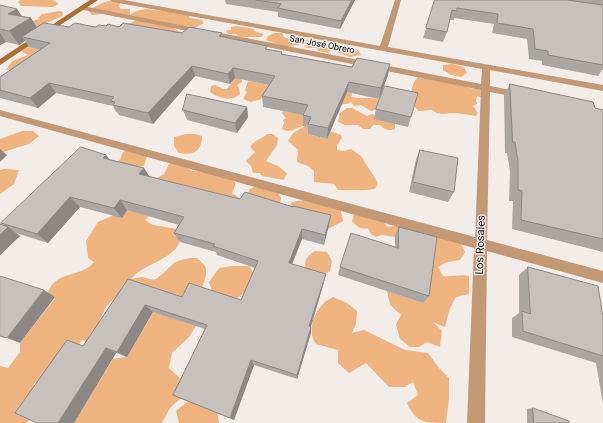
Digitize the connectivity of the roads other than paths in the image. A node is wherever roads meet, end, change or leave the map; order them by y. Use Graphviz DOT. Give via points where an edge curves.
graph roads {
  1 [pos="113,0"];
  2 [pos="398,0"];
  3 [pos="94,1"];
  4 [pos="82,4"];
  5 [pos="383,49"];
  6 [pos="0,63"];
  7 [pos="486,67"];
  8 [pos="486,88"];
  9 [pos="603,88"];
  10 [pos="533,97"];
  11 [pos="0,113"];
  12 [pos="481,244"];
  13 [pos="603,277"];
  14 [pos="476,423"];
  1 -- 5 [label="street, San José Obrero"];
  2 -- 5 [label="street"];
  3 -- 4 [label="street"];
  4 -- 6 [label="street"];
  4 -- 8 [label="street, San José Obrero"];
  5 -- 7 [label="street, San José Obrero"];
  7 -- 8 [label="street, Los Rosales"];
  7 -- 9 [label="street, San José Obrero"];
  8 -- 10 [label="street, San José Obrero"];
  8 -- 12 [label="street, Los Rosales"];
  11 -- 12 [label="street"];
  12 -- 13 [label="street"];
  12 -- 14 [label="street, Los Rosales"];
}
